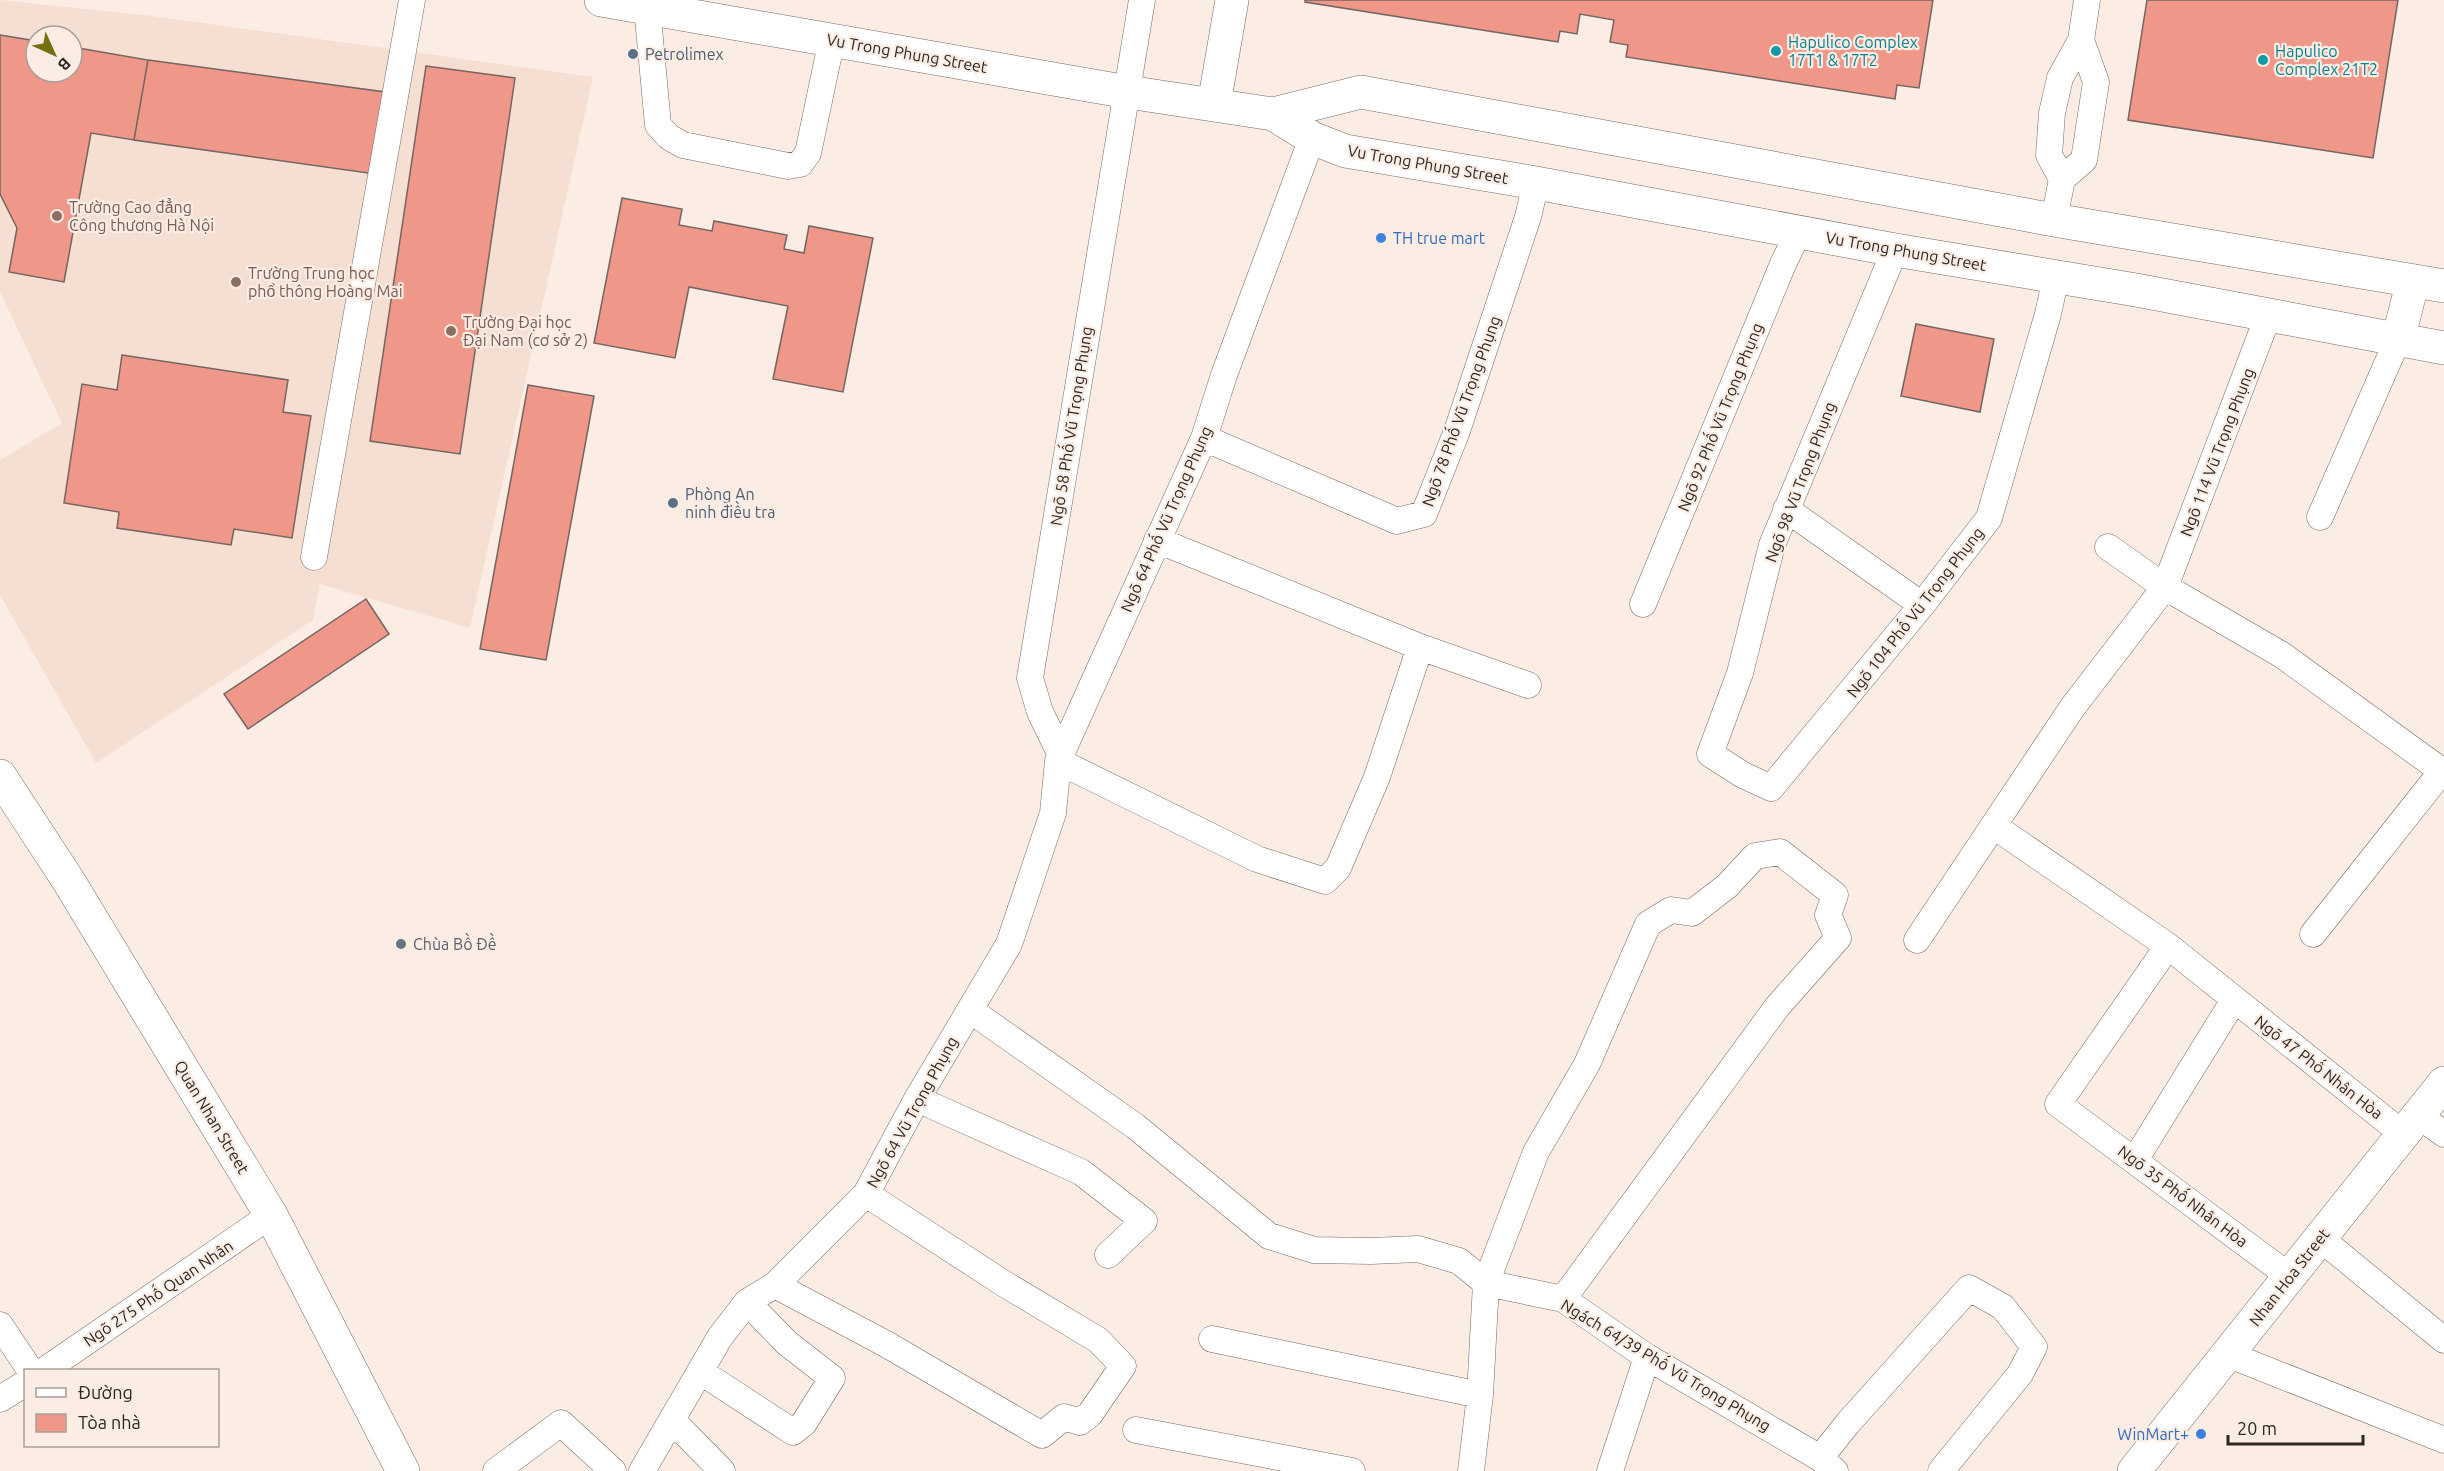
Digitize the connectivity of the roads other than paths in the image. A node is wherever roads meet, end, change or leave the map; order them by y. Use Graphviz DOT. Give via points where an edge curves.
graph roads {
  1 [pos="412,0"];
  2 [pos="1232,0"];
  3 [pos="2087,0"];
  4 [pos="1136,1"];
  5 [pos="624,3"];
  6 [pos="832,39"];
  7 [pos="2081,40"];
  8 [pos="1128,92"];
  9 [pos="1214,104"];
  10 [pos="1273,114"];
  11 [pos="1312,138"];
  12 [pos="2062,179"];
  13 [pos="1536,183"];
  14 [pos="2054,220"];
  15 [pos="1799,231"];
  16 [pos="1895,250"];
  17 [pos="2056,277"];
  18 [pos="2412,281"];
  19 [pos="2444,286"];
  20 [pos="2268,316"];
  21 [pos="2398,339"];
  22 [pos="2444,348"];
  23 [pos="1204,438"];
  24 [pos="1786,509"];
  25 [pos="2320,517"];
  26 [pos="1157,540"];
  27 [pos="2108,546"];
  28 [pos="314,557"];
  29 [pos="2165,587"];
  30 [pos="1643,604"];
  31 [pos="1922,605"];
  32 [pos="1420,647"];
  33 [pos="1528,685"];
  34 [pos="1710,754"];
  35 [pos="1059,758"];
  36 [pos="0,776"];
  37 [pos="1994,826"];
  38 [pos="2313,934"];
  39 [pos="1917,940"];
  40 [pos="2168,946"];
  41 [pos="2234,1000"];
  42 [pos="970,1010"];
  43 [pos="2444,1083"];
  44 [pos="917,1099"];
  45 [pos="2411,1124"];
  46 [pos="2444,1134"];
  47 [pos="2135,1160"];
  48 [pos="866,1194"];
  49 [pos="271,1215"];
  50 [pos="2320,1238"];
  51 [pos="1108,1255"];
  52 [pos="2289,1276"];
  53 [pos="1486,1283"];
  54 [pos="775,1285"];
  55 [pos="1563,1299"];
  56 [pos="747,1302"];
  57 [pos="0,1325"];
  58 [pos="1212,1339"];
  59 [pos="2444,1340"];
  60 [pos="2227,1354"];
  61 [pos="1647,1357"];
  62 [pos="29,1369"];
  63 [pos="48,1369"];
  64 [pos="700,1372"];
  65 [pos="24,1384"];
  66 [pos="1480,1395"];
  67 [pos="0,1399"];
  68 [pos="672,1420"];
  69 [pos="1136,1430"];
  70 [pos="2444,1440"];
  71 [pos="1828,1465"];
  72 [pos="397,1469"];
  73 [pos="496,1471"];
  74 [pos="614,1471"];
  75 [pos="642,1471"];
  76 [pos="722,1471"];
  77 [pos="1352,1471"];
  78 [pos="1471,1471"];
  79 [pos="1610,1471"];
  80 [pos="1941,1471"];
  81 [pos="2134,1471"];
  1 -- 28 [label="lane"];
  2 -- 9 [label="street"];
  3 -- 7 [label="lane"];
  4 -- 8 [label="lane, Ngõ 58 Phố Vũ Trọng Phụng"];
  5 -- 6 [label="street, Vu Trong Phung Street"];
  5 -- 6 [label="lane" via="658,125 669,137 683,145 788,166 800,164 808,153"];
  6 -- 8 [label="street, Vu Trong Phung Street"];
  7 -- 12 [label="lane" via="2060,78 2052,112 2049,155"];
  7 -- 12 [label="lane" via="2096,82 2084,160"];
  8 -- 9 [label="street, Vu Trong Phung Street"];
  8 -- 35 [label="lane, Ngõ 58 Phố Vũ Trọng Phụng" via="1030,678"];
  9 -- 10 [label="street, Vu Trong Phung Street"];
  10 -- 11 [label="street, Vu Trong Phung Street"];
  10 -- 14 [label="street" via="1361,92"];
  11 -- 13 [label="street, Vu Trong Phung Street" via="1345,151"];
  11 -- 23 [label="lane, Ngõ 64 Phố Vũ Trọng Phụng"];
  12 -- 14 [label="lane"];
  13 -- 15 [label="street, Vu Trong Phung Street"];
  13 -- 23 [label="lane, Ngõ 78 Phố Vũ Trọng Phụng" via="1457,431 1424,514 1397,521"];
  14 -- 18 [label="street"];
  15 -- 16 [label="street, Vu Trong Phung Street"];
  15 -- 30 [label="lane, Ngõ 92 Phố Vũ Trọng Phụng"];
  16 -- 17 [label="street, Vu Trong Phung Street"];
  16 -- 24 [label="lane, Ngõ 98 Vũ Trọng Phụng"];
  17 -- 20 [label="street, Vu Trong Phung Street"];
  17 -- 31 [label="lane, Ngõ 104 Phố Vũ Trọng Phụng" via="1989,518"];
  18 -- 19 [label="street"];
  18 -- 21 [label="street"];
  20 -- 21 [label="street, Vu Trong Phung Street"];
  20 -- 29 [label="lane, Ngõ 114 Vũ Trọng Phụng"];
  21 -- 22 [label="street, Vu Trong Phung Street"];
  21 -- 25 [label="lane"];
  23 -- 26 [label="lane, Ngõ 64 Phố Vũ Trọng Phụng"];
  24 -- 31 [label="lane"];
  24 -- 34 [label="lane, Ngõ 98 Vũ Trọng Phụng" via="1772,545 1740,673"];
  26 -- 32 [label="lane"];
  26 -- 35 [label="lane, Ngõ 64 Phố Vũ Trọng Phụng"];
  27 -- 29 [label="lane"];
  29 -- 37 [label="lane, Ngõ 114 Vũ Trọng Phụng" via="2072,708"];
  29 -- 38 [label="lane" via="2282,655 2442,771"];
  31 -- 34 [label="lane, Ngõ 104 Phố Vũ Trọng Phụng" via="1771,788"];
  32 -- 33 [label="lane"];
  32 -- 35 [label="lane" via="1377,777 1338,868 1325,881 1257,859"];
  35 -- 42 [label="lane, Ngõ 64 Vũ Trọng Phụng" via="1053,813 1009,944"];
  36 -- 49 [label="street, Quan Nhan Street" via="68,880"];
  37 -- 39 [label="lane, Ngõ 114 Vũ Trọng Phụng"];
  37 -- 40 [label="lane, Ngõ 47 Phố Nhân Hòa"];
  40 -- 41 [label="lane, Ngõ 47 Phố Nhân Hòa"];
  40 -- 47 [label="lane, Ngõ 35 Phố Nhân Hòa" via="2058,1104"];
  41 -- 45 [label="lane, Ngõ 47 Phố Nhân Hòa"];
  41 -- 47 [label="lane"];
  42 -- 44 [label="lane, Ngõ 64 Vũ Trọng Phụng"];
  42 -- 53 [label="lane" via="1135,1126 1269,1236 1314,1250 1418,1249 1460,1261"];
  43 -- 45 [label="street, Nhan Hoa Street"];
  44 -- 48 [label="lane, Ngõ 64 Vũ Trọng Phụng"];
  44 -- 51 [label="lane" via="1081,1172 1144,1221"];
  45 -- 46 [label="lane, Ngõ 47 Phố Nhân Hòa"];
  45 -- 50 [label="street, Nhan Hoa Street"];
  47 -- 52 [label="lane, Ngõ 35 Phố Nhân Hòa"];
  48 -- 54 [label="lane, Ngõ 64 Vũ Trọng Phụng"];
  48 -- 54 [label="lane" via="1098,1340 1123,1366 1090,1414 1080,1422 1064,1417 1042,1435"];
  49 -- 63 [label="lane, Ngõ 275 Phố Quan Nhân"];
  49 -- 72 [label="street, Quan Nhan Street"];
  50 -- 52 [label="street, Nhan Hoa Street"];
  50 -- 59 [label="lane"];
  52 -- 60 [label="street, Nhan Hoa Street"];
  53 -- 55 [label="lane, Ngách 64/39 Phố Vũ Trọng Phụng"];
  53 -- 55 [label="lane" via="1536,1152 1587,1064 1648,924 1671,910 1692,913 1727,886 1755,856 1780,852 1834,895 1828,915 1838,939 1777,1007"];
  53 -- 66 [label="lane"];
  54 -- 56 [label="lane, Ngõ 64 Vũ Trọng Phụng"];
  55 -- 61 [label="lane, Ngách 64/39 Phố Vũ Trọng Phụng"];
  56 -- 64 [label="lane, Ngõ 64 Vũ Trọng Phụng"];
  56 -- 64 [label="lane" via="787,1343 832,1377 804,1423 793,1432"];
  57 -- 62 [label="lane"];
  58 -- 66 [label="lane"];
  60 -- 70 [label="lane"];
  60 -- 81 [label="street, Nhan Hoa Street"];
  61 -- 71 [label="lane, Ngách 64/39 Phố Vũ Trọng Phụng"];
  61 -- 79 [label="lane"];
  64 -- 68 [label="lane, Ngõ 64 Vũ Trọng Phụng"];
  65 -- 67 [label="lane"];
  66 -- 78 [label="lane"];
  68 -- 75 [label="lane, Ngõ 64 Vũ Trọng Phụng"];
  68 -- 76 [label="lane"];
  69 -- 77 [label="lane"];
  71 -- 80 [label="lane" via="1848,1423 1969,1288 2003,1307 2034,1347 2020,1374"];
  73 -- 74 [label="lane" via="561,1423"];
}
